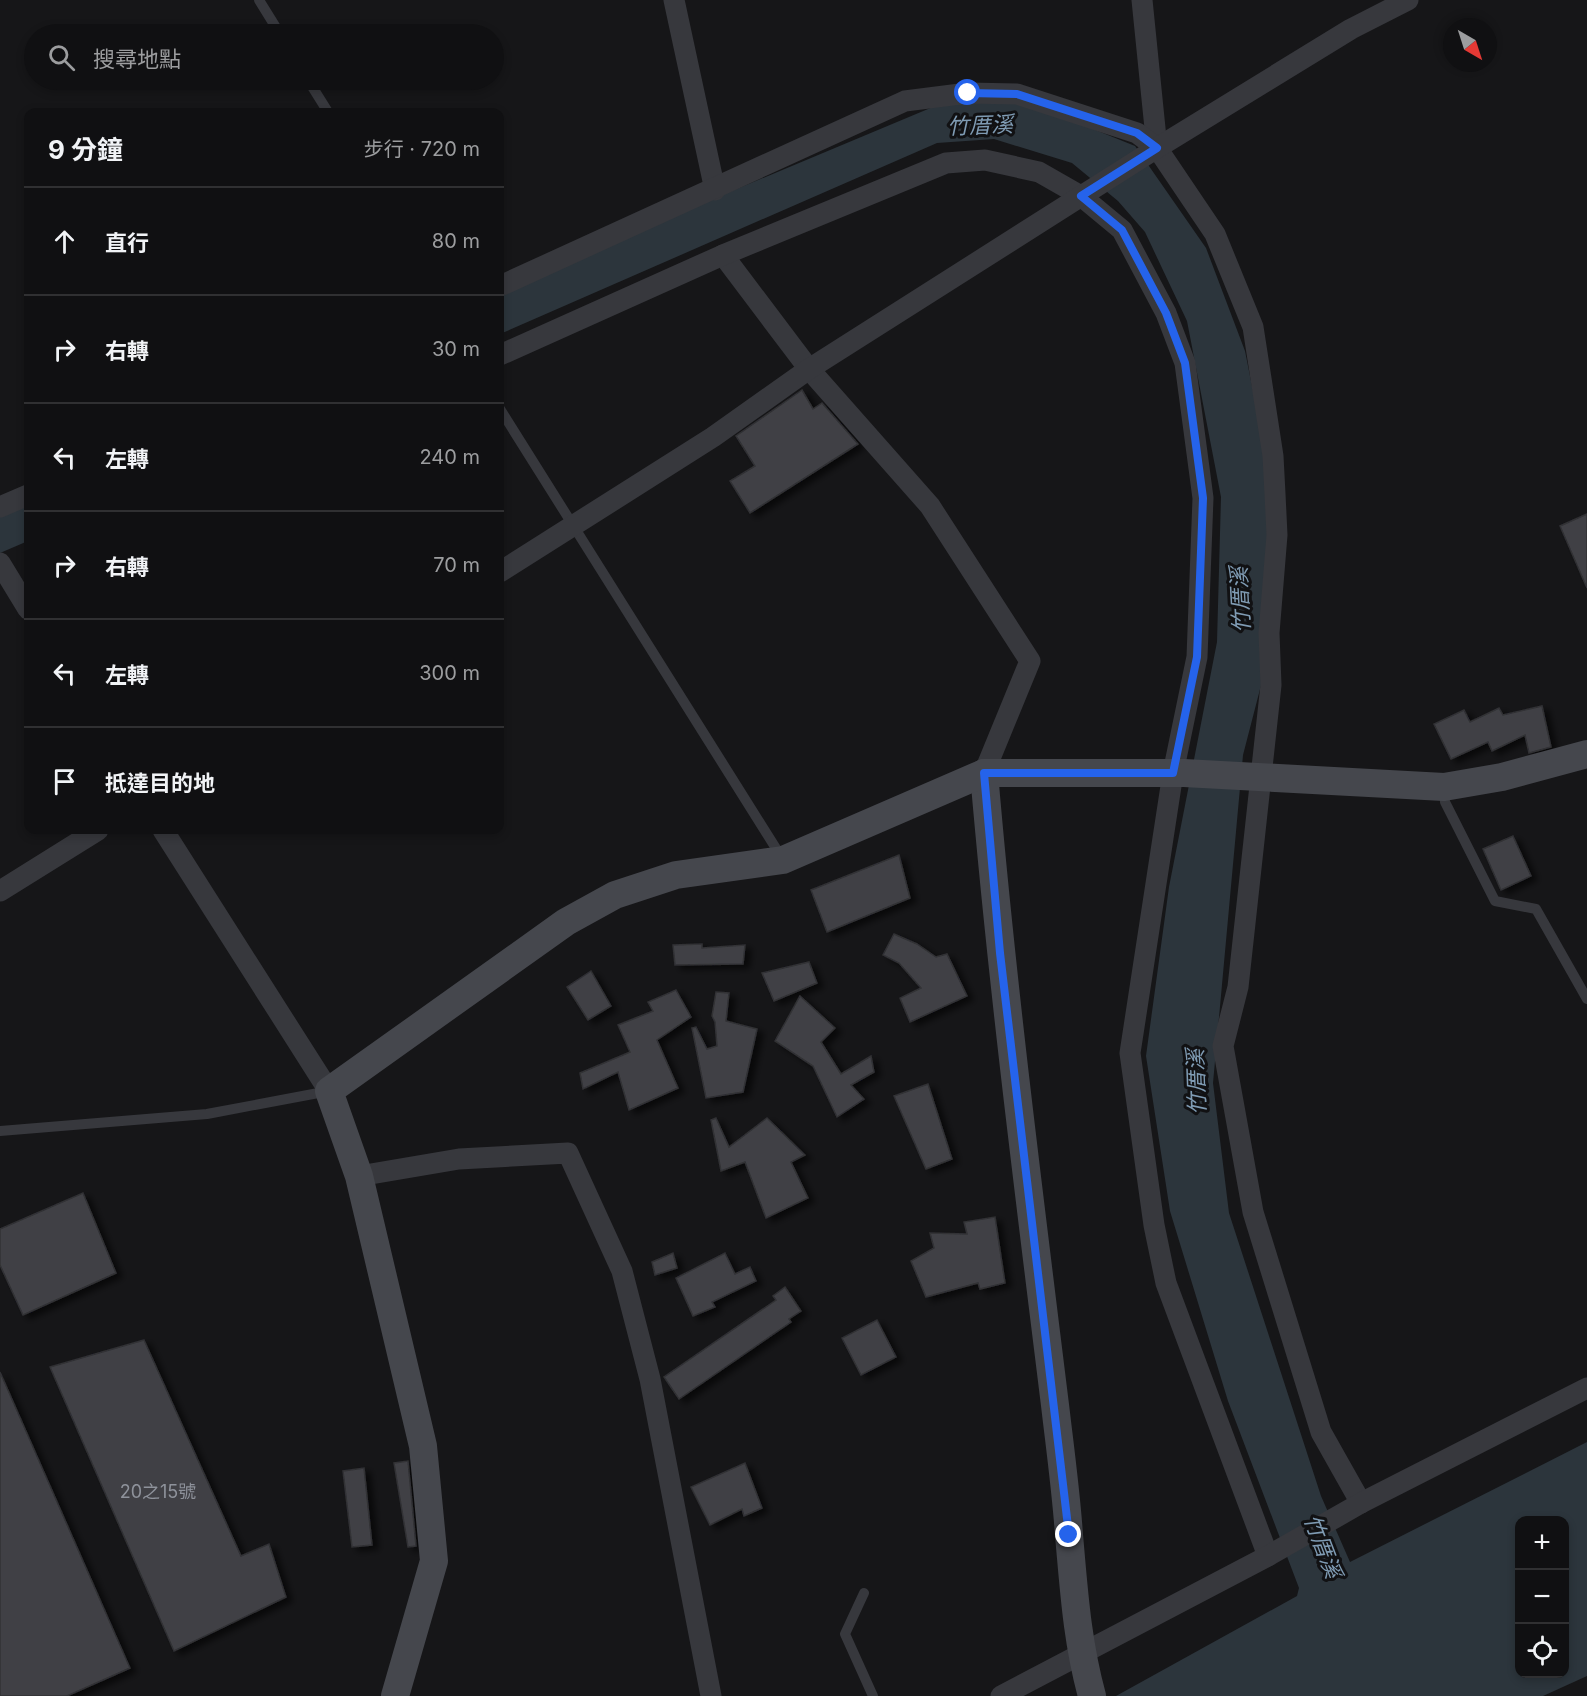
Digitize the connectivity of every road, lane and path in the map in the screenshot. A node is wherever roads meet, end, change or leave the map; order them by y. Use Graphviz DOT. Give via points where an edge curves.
graph roads {
  1 [pos="259,0"];
  2 [pos="674,0"];
  3 [pos="1142,0"];
  4 [pos="1408,0"];
  5 [pos="274,24"];
  6 [pos="314,90"];
  7 [pos="326,108"];
  8 [pos="1157,148"];
  9 [pos="715,190"];
  10 [pos="1081,196"];
  11 [pos="723,255"];
  12 [pos="504,284"];
  13 [pos="504,353"];
  14 [pos="809,369"];
  15 [pos="504,415"];
  16 [pos="24,497"];
  17 [pos="0,507"];
  18 [pos="573,524"];
  19 [pos="504,569"];
  20 [pos="10,574"];
  21 [pos="24,601"];
  22 [pos="1587,754"];
  23 [pos="984,773"];
  24 [pos="1179,773"];
  25 [pos="1259,778"];
  26 [pos="1444,788"];
  27 [pos="92,834"];
  28 [pos="166,834"];
  29 [pos="783,860"];
  30 [pos="0,891"];
  31 [pos="1587,999"];
  32 [pos="329,1091"];
  33 [pos="0,1131"];
  34 [pos="359,1176"];
  35 [pos="1587,1388"];
  36 [pos="1361,1503"];
  37 [pos="1268,1556"];
  38 [pos="864,1593"];
  39 [pos="1080,1653"];
  40 [pos="395,1696"];
  41 [pos="711,1696"];
  42 [pos="873,1696"];
  43 [pos="1001,1696"];
  44 [pos="1092,1696"];
  1 -- 5 [label="lane"];
  2 -- 9 [label="street"];
  3 -- 8 [label="street"];
  4 -- 8 [label="street" via="1351,29"];
  6 -- 7 [label="lane"];
  8 -- 9 [label="street" via="1137,133 1017,94 968,93 906,101"];
  8 -- 10 [label="street"];
  8 -- 25 [label="street" via="1215,234 1253,327 1273,456 1277,535 1269,633 1271,685"];
  9 -- 12 [label="street"];
  10 -- 11 [label="street" via="1024,167 985,160 946,163"];
  10 -- 14 [label="street"];
  10 -- 24 [label="street" via="1122,230 1166,313 1185,363 1203,498 1197,657"];
  11 -- 13 [label="street"];
  11 -- 14 [label="street"];
  14 -- 18 [label="street" via="713,437"];
  14 -- 23 [label="street" via="930,506 1030,661"];
  15 -- 18 [label="lane"];
  16 -- 17 [label="street"];
  18 -- 19 [label="street"];
  18 -- 29 [label="lane"];
  20 -- 21 [label="street"];
  22 -- 26 [label="street"];
  23 -- 24 [label="street"];
  23 -- 29 [label="street"];
  23 -- 39 [label="street" via="1000,953 1055,1407"];
  24 -- 25 [label="street"];
  24 -- 37 [label="street" via="1130,1053 1166,1283"];
  25 -- 26 [label="street"];
  25 -- 36 [label="street" via="1238,987 1223,1046 1254,1212 1322,1431"];
  26 -- 31 [label="lane" via="1445,802 1495,901 1536,909"];
  27 -- 30 [label="street"];
  28 -- 32 [label="street"];
  29 -- 32 [label="street" via="676,875 615,895 566,922"];
  32 -- 33 [label="lane" via="207,1114"];
  32 -- 34 [label="street"];
  34 -- 40 [label="street" via="423,1446 434,1562"];
  34 -- 41 [label="street" via="459,1159 568,1154 625,1282 650,1379"];
  35 -- 36 [label="street"];
  36 -- 37 [label="street"];
  37 -- 39 [label="street"];
  38 -- 42 [label="lane" via="845,1634"];
  39 -- 43 [label="street"];
  39 -- 44 [label="street"];
}
